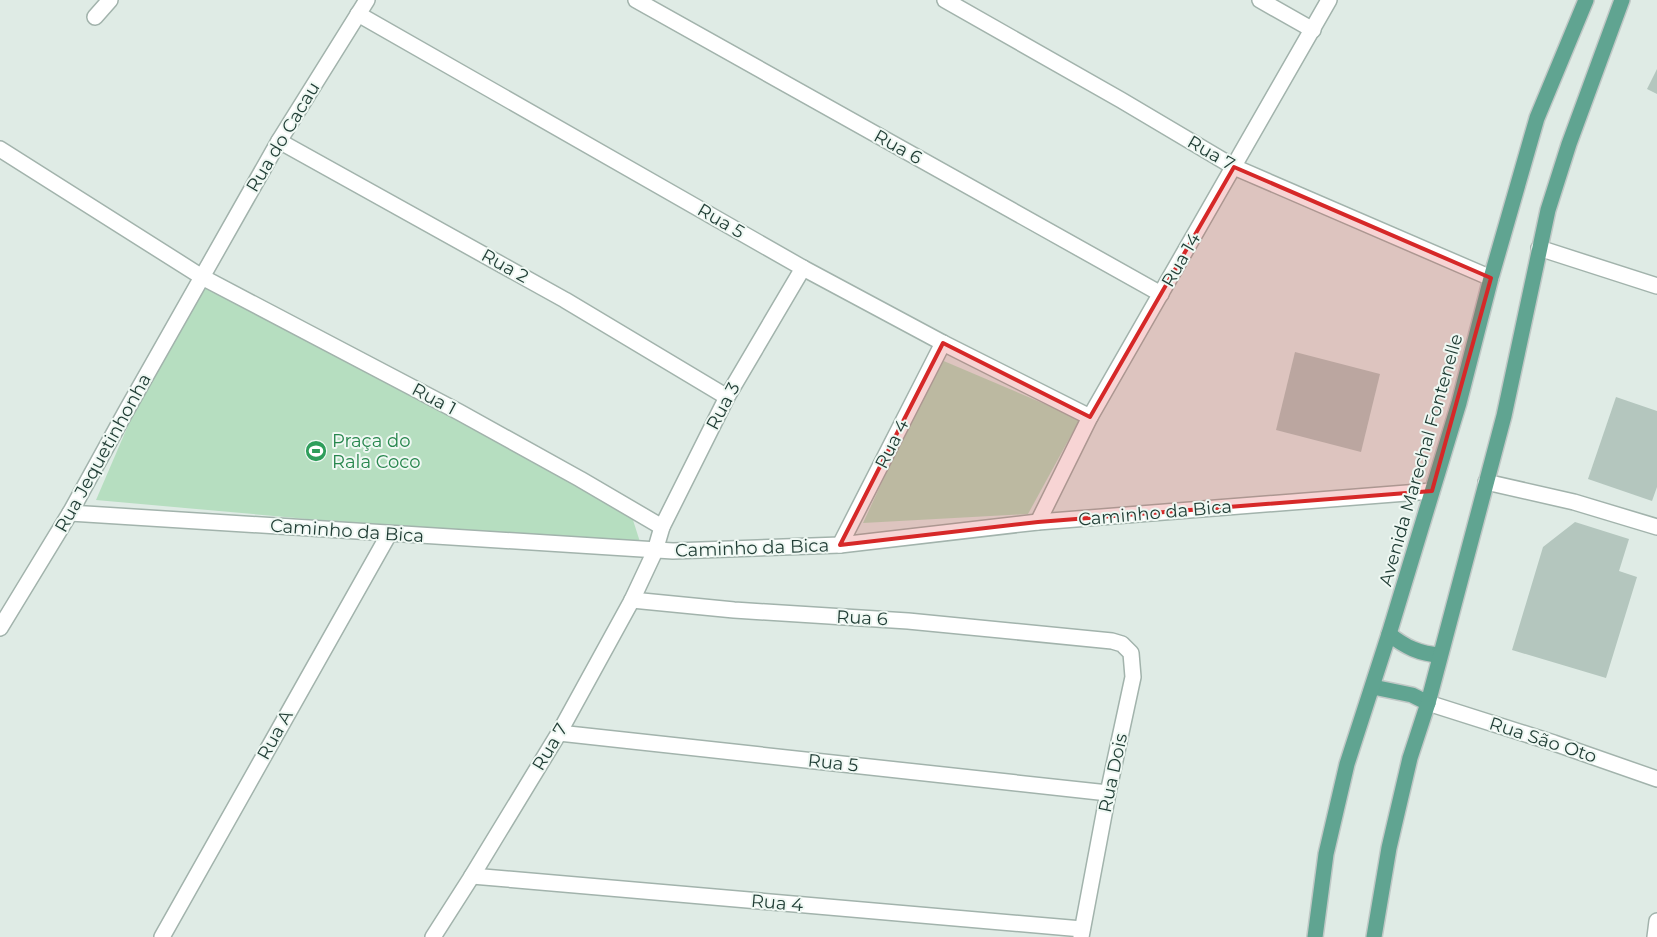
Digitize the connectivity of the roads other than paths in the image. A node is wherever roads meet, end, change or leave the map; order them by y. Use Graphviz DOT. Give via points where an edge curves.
graph roads {
  1 [pos="110,0"];
  2 [pos="367,0"];
  3 [pos="636,0"];
  4 [pos="945,0"];
  5 [pos="1260,0"];
  6 [pos="1329,0"];
  7 [pos="1586,0"];
  8 [pos="1622,0"];
  9 [pos="358,14"];
  10 [pos="96,17"];
  11 [pos="1313,30"];
  12 [pos="279,141"];
  13 [pos="0,149"];
  14 [pos="1234,167"];
  15 [pos="1539,248"];
  16 [pos="803,268"];
  17 [pos="202,277"];
  18 [pos="1491,278"];
  19 [pos="1657,286"];
  20 [pos="1161,294"];
  21 [pos="943,343"];
  22 [pos="727,397"];
  23 [pos="1090,417"];
  24 [pos="1486,482"];
  25 [pos="1432,491"];
  26 [pos="70,513"];
  27 [pos="1038,522"];
  28 [pos="1657,526"];
  29 [pos="662,527"];
  30 [pos="388,534"];
  31 [pos="840,544"];
  32 [pos="655,551"];
  33 [pos="632,600"];
  34 [pos="0,628"];
  35 [pos="1389,634"];
  36 [pos="1091,639"];
  37 [pos="1440,655"];
  38 [pos="1373,687"];
  39 [pos="1428,702"];
  40 [pos="559,733"];
  41 [pos="1657,779"];
  42 [pos="1108,793"];
  43 [pos="472,876"];
  44 [pos="1657,921"];
  45 [pos="1082,933"];
  46 [pos="162,937"];
  47 [pos="432,937"];
  48 [pos="1315,937"];
  49 [pos="1374,937"];
  50 [pos="1654,937"];
  1 -- 10 [label="street"];
  2 -- 9 [label="street, Rua do Cacau"];
  3 -- 20 [label="street, Rua 6"];
  4 -- 14 [label="street, Rua 7"];
  5 -- 11 [label="street"];
  6 -- 11 [label="street, Rua 14"];
  7 -- 18 [label="main road, Avenida Marechal Fontenelle" via="1537,118"];
  8 -- 15 [label="main road" via="1569,144"];
  9 -- 12 [label="street, Rua do Cacau"];
  9 -- 16 [label="street, Rua 5"];
  11 -- 14 [label="street, Rua 14"];
  12 -- 17 [label="street, Rua do Cacau"];
  12 -- 22 [label="street, Rua 2" via="566,300"];
  13 -- 17 [label="street, Rua 1"];
  14 -- 18 [label="street, Rua 7"];
  14 -- 20 [label="street, Rua 14"];
  15 -- 19 [label="street"];
  15 -- 24 [label="main road" via="1504,416"];
  16 -- 21 [label="street, Rua 5"];
  16 -- 22 [label="street, Rua 3"];
  17 -- 26 [label="street, Rua Jequetinhonha"];
  17 -- 29 [label="street, Rua 1" via="459,412"];
  18 -- 25 [label="main road, Avenida Marechal Fontenelle" via="1459,403"];
  20 -- 23 [label="street, Rua 14"];
  21 -- 23 [label="street, Rua 5"];
  21 -- 31 [label="street, Rua 4"];
  22 -- 29 [label="street, Rua 3"];
  23 -- 27 [label="street, Rua 14"];
  24 -- 28 [label="street" via="1574,502"];
  24 -- 37 [label="main road"];
  25 -- 27 [label="street, Caminho da Bica"];
  25 -- 35 [label="main road, Avenida Marechal Fontenelle"];
  26 -- 30 [label="street, Caminho da Bica"];
  26 -- 34 [label="street, Rua Jequetinhonha"];
  27 -- 31 [label="street, Caminho da Bica"];
  29 -- 32 [label="street, Rua 3"];
  30 -- 32 [label="street, Caminho da Bica"];
  30 -- 46 [label="street, Rua A"];
  31 -- 32 [label="street, Caminho da Bica"];
  32 -- 33 [label="street, Rua 7"];
  33 -- 36 [label="street, Rua 6"];
  33 -- 40 [label="street, Rua 7"];
  35 -- 37 [label="main road" via="1420,652"];
  35 -- 38 [label="main road, Avenida Marechal Fontenelle"];
  36 -- 42 [label="street, Rua Dois" via="1122,644 1132,653 1133,677"];
  37 -- 39 [label="main road"];
  38 -- 39 [label="main road" via="1412,695"];
  38 -- 48 [label="main road, Avenida Marechal Fontenelle" via="1345,773 1326,854"];
  39 -- 41 [label="street, Rua São Oto"];
  39 -- 49 [label="main road" via="1410,758 1389,848"];
  40 -- 42 [label="street, Rua 5"];
  40 -- 43 [label="street, Rua 7"];
  42 -- 45 [label="street, Rua Dois"];
  43 -- 45 [label="street, Rua 4"];
  43 -- 47 [label="street, Rua 7"];
  44 -- 50 [label="street"];
}
